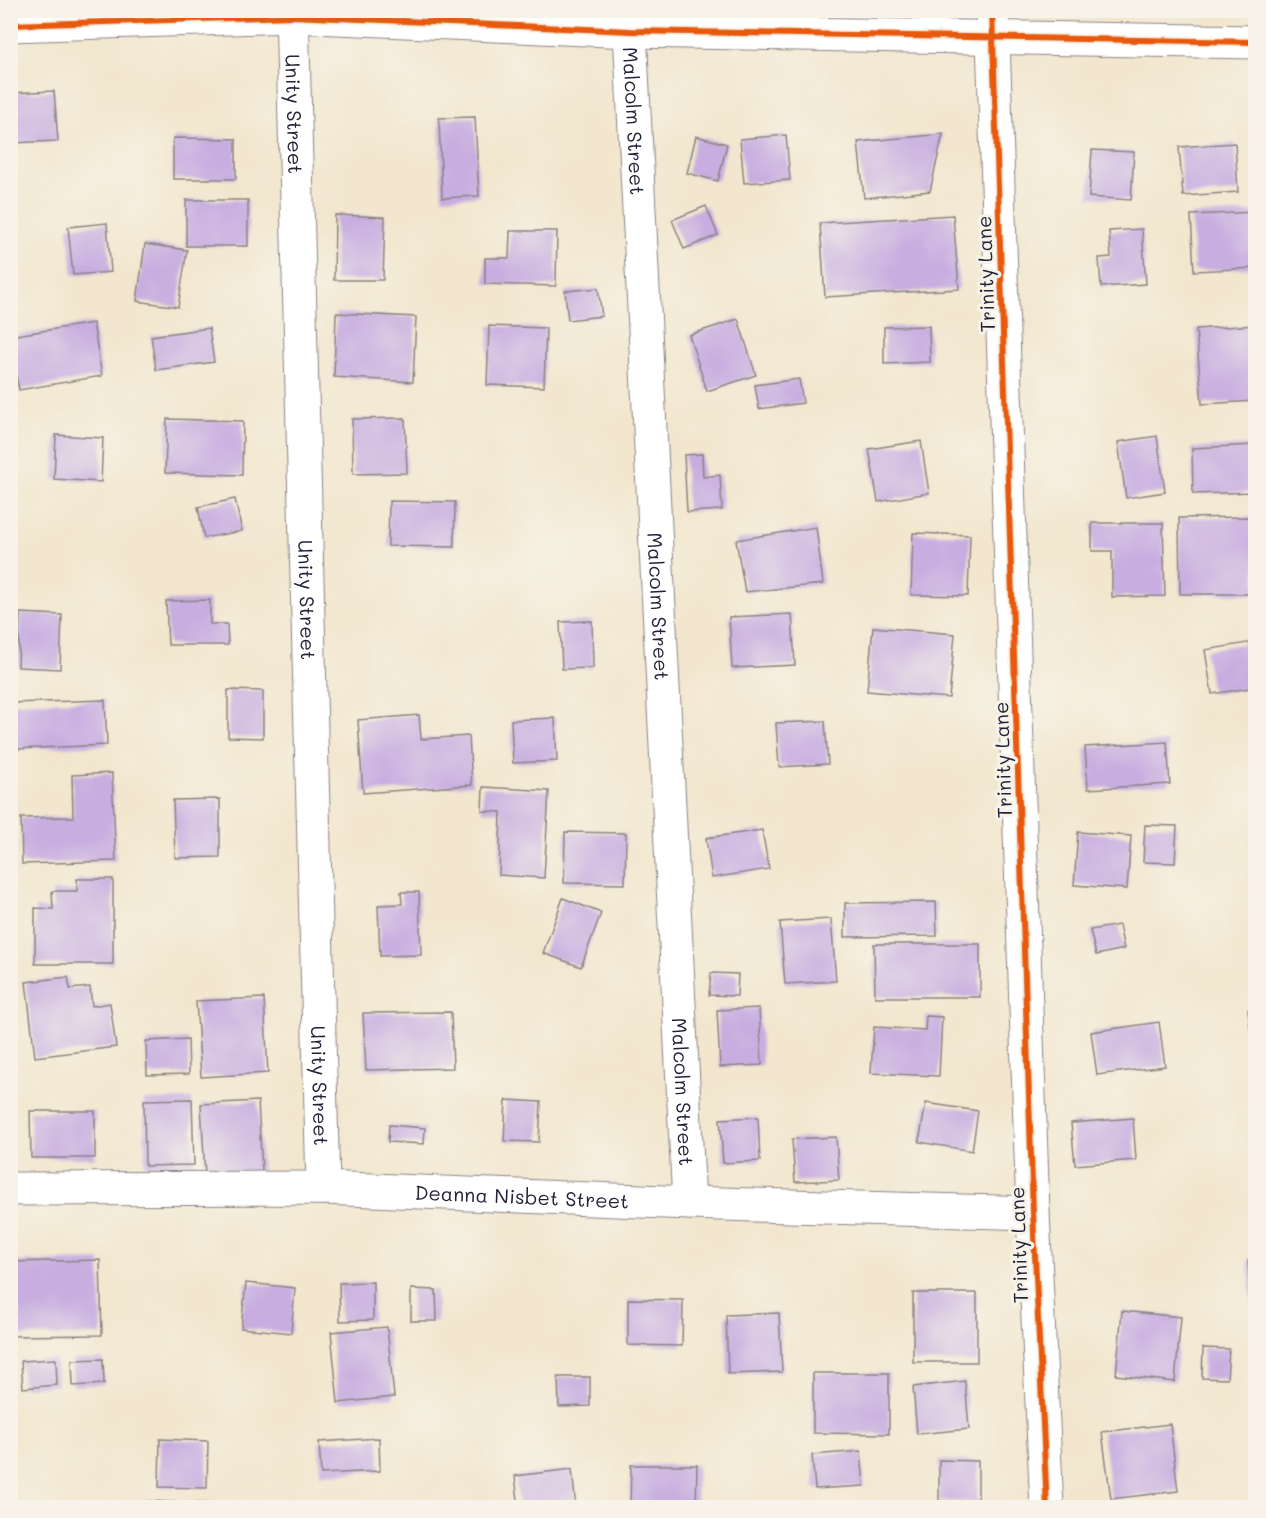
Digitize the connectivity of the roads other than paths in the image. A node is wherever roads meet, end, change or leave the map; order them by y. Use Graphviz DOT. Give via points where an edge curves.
graph roads {
  1 [pos="292,13"];
  2 [pos="630,21"];
  3 [pos="992,24"];
  4 [pos="10,25"];
  5 [pos="1256,42"];
  6 [pos="323,1188"];
  7 [pos="10,1189"];
  8 [pos="689,1203"];
  9 [pos="1033,1213"];
  10 [pos="1047,1508"];
  1 -- 2 [label="street"];
  1 -- 4 [label="street"];
  1 -- 6 [label="street, Unity Street"];
  2 -- 3 [label="street"];
  2 -- 8 [label="street, Malcolm Street"];
  3 -- 5 [label="street"];
  3 -- 9 [label="street, Trinity Lane"];
  6 -- 7 [label="street, Deanna Nisbet Street"];
  6 -- 8 [label="street, Deanna Nisbet Street"];
  8 -- 9 [label="street, Deanna Nisbet Street"];
  9 -- 10 [label="street, Trinity Lane"];
}
